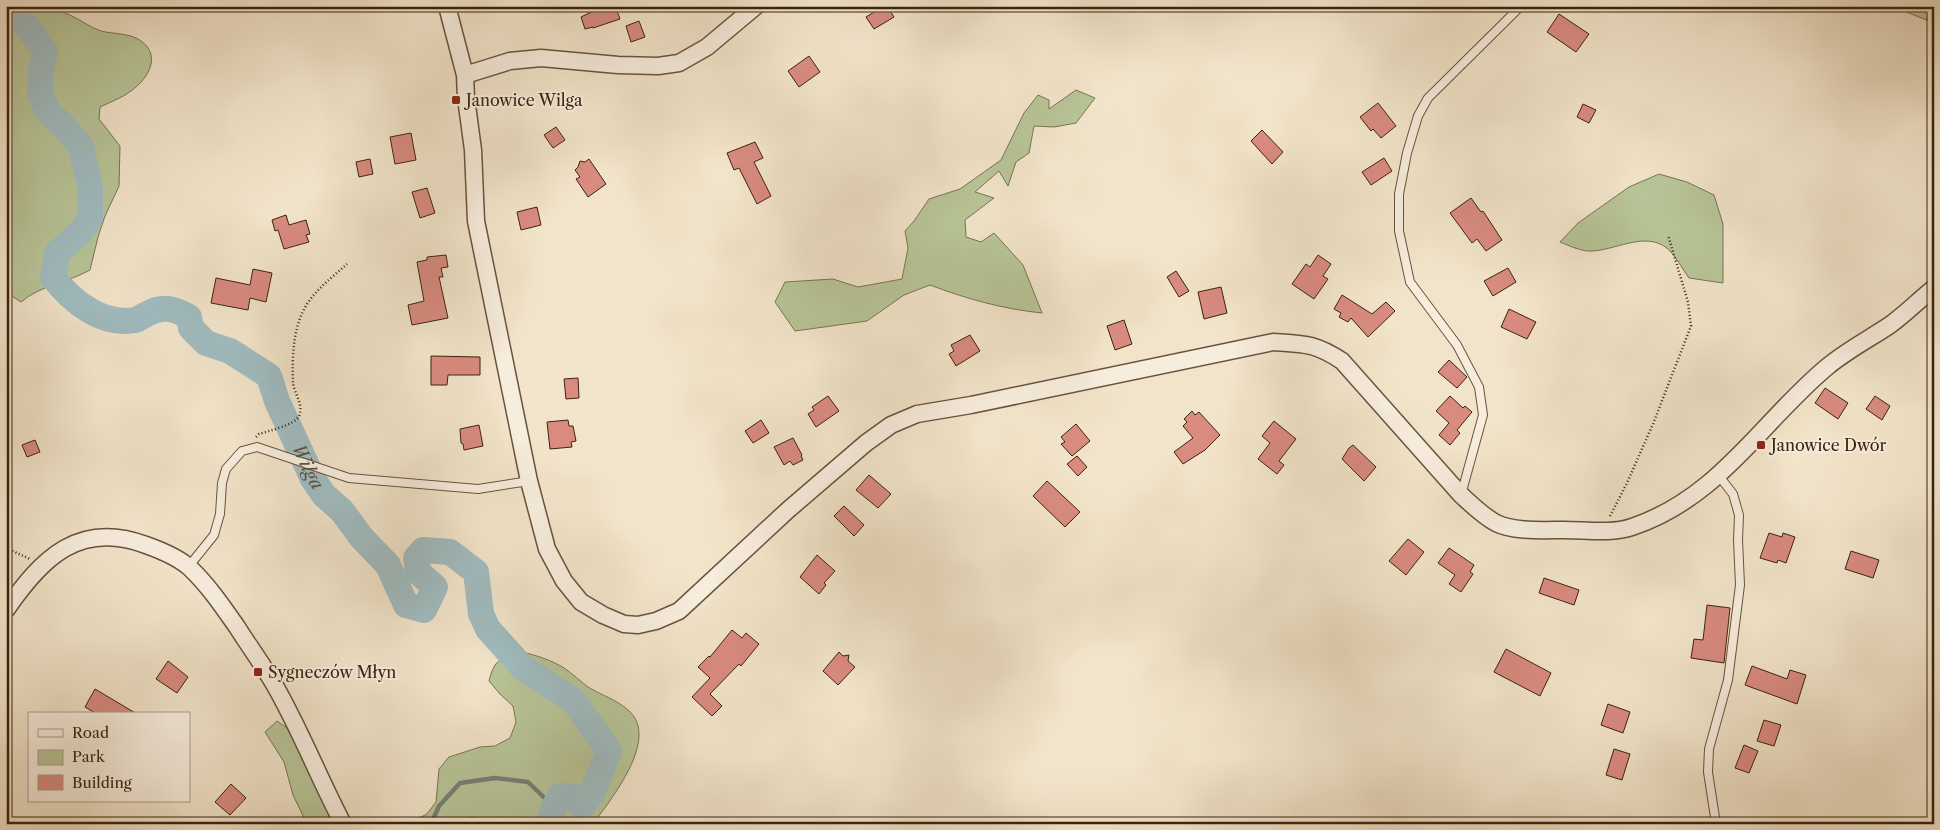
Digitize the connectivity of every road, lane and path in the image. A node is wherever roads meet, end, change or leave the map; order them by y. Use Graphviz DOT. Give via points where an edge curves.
graph roads {
  1 [pos="448,6"];
  2 [pos="756,6"];
  3 [pos="1521,6"];
  4 [pos="465,75"];
  5 [pos="1668,235"];
  6 [pos="346,264"];
  7 [pos="1934,288"];
  8 [pos="284,426"];
  9 [pos="1719,476"];
  10 [pos="529,481"];
  11 [pos="1461,495"];
  12 [pos="1603,531"];
  13 [pos="6,548"];
  14 [pos="188,566"];
  15 [pos="40,567"];
  16 [pos="6,610"];
  17 [pos="343,824"];
  18 [pos="1716,824"];
  1 -- 4 [label="street"];
  2 -- 4 [label="street" via="707,47 679,63 618,65 541,58 510,61"];
  3 -- 11 [label="lane" via="1428,98 1418,116 1399,194 1399,231 1410,282 1457,345 1479,387 1483,415"];
  4 -- 10 [label="street" via="476,221"];
  5 -- 12 [label="path" via="1688,302 1691,326 1635,466"];
  6 -- 8 [label="path" via="313,295 298,321 293,384 299,416 294,423"];
  7 -- 9 [label="street" via="1892,323 1828,367 1781,410"];
  9 -- 12 [label="street" via="1656,516 1631,527"];
  9 -- 18 [label="lane" via="1732,494 1739,515 1740,585 1728,680 1709,749 1708,772"];
  10 -- 11 [label="street" via="547,549 564,581 581,602 624,624 638,625 679,611 788,510 866,443 892,425 917,414 1273,342 1320,347 1342,361"];
  10 -- 14 [label="lane" via="478,489 349,478 257,447 242,451 226,470 214,535"];
  11 -- 12 [label="street" via="1498,524 1526,530"];
  13 -- 15 [label="path"];
  14 -- 15 [label="street" via="127,538 100,537 72,545 53,555"];
  14 -- 17 [label="street" via="228,614 274,684"];
  15 -- 16 [label="street"];
}
